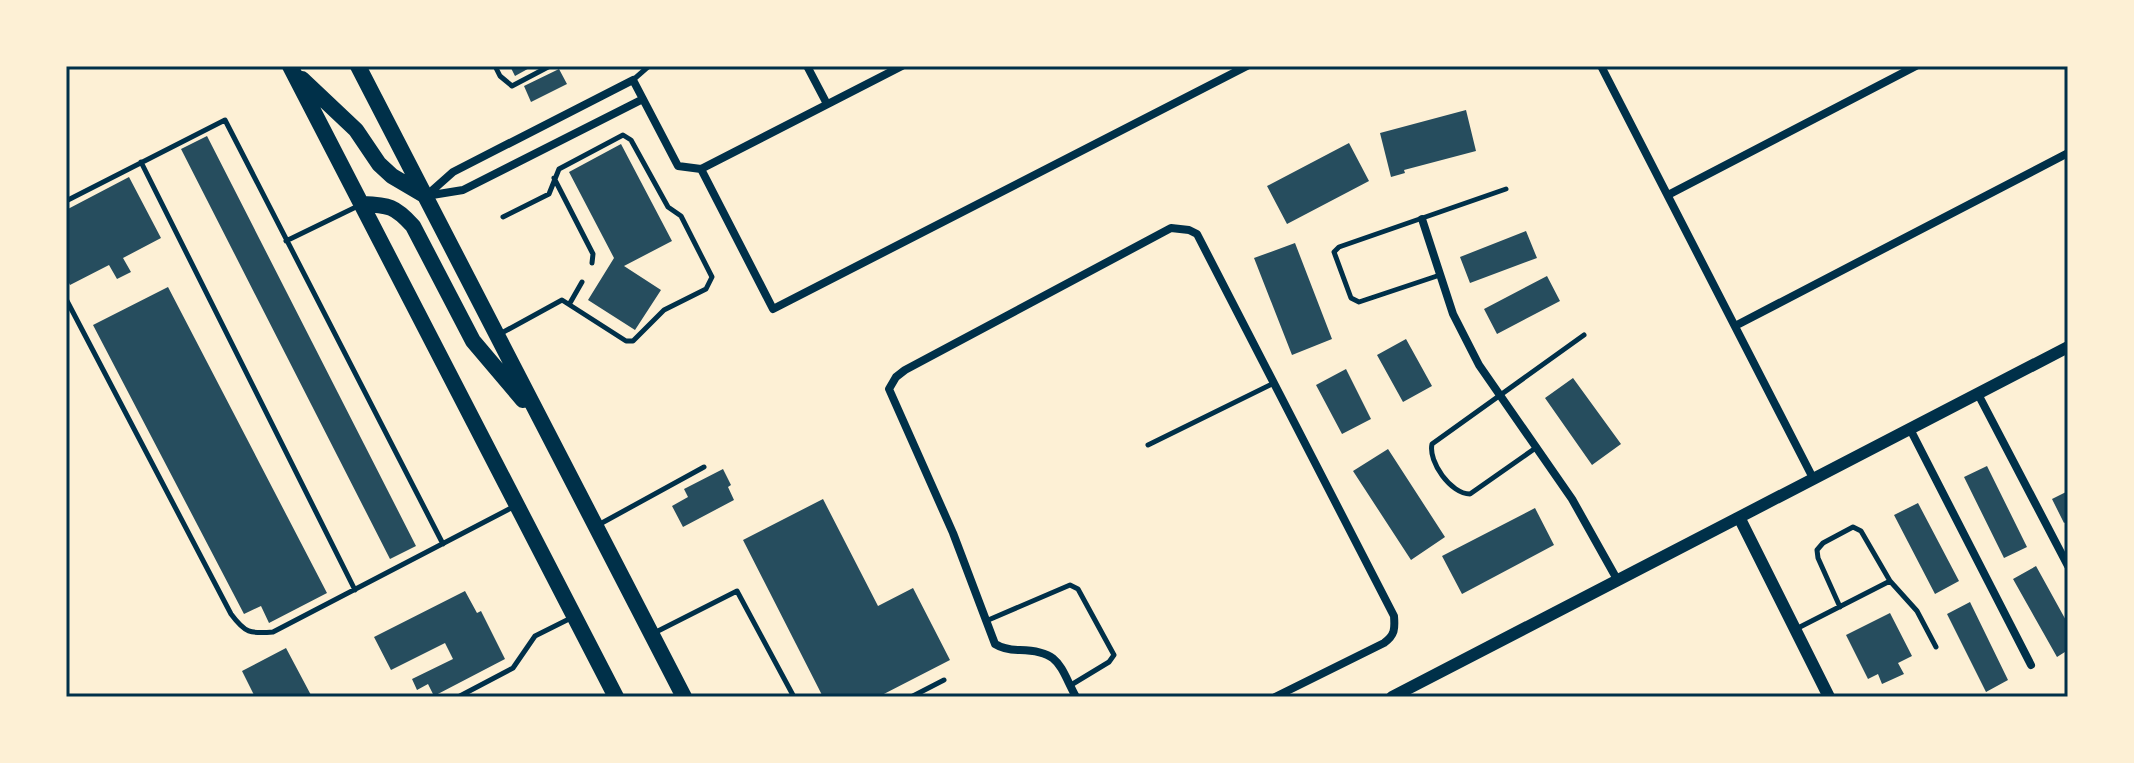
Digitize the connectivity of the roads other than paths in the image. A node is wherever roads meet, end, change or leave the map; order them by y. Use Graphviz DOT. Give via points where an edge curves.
graph roads {
  1 [pos="358,66"];
  2 [pos="495,66"];
  3 [pos="550,66"];
  4 [pos="649,66"];
  5 [pos="807,66"];
  6 [pos="902,66"];
  7 [pos="1247,66"];
  8 [pos="1601,66"];
  9 [pos="1916,66"];
  10 [pos="291,68"];
  11 [pos="633,80"];
  12 [pos="643,99"];
  13 [pos="827,104"];
  14 [pos="2068,153"];
  15 [pos="141,162"];
  16 [pos="701,169"];
  17 [pos="554,178"];
  18 [pos="1506,189"];
  19 [pos="1668,195"];
  20 [pos="426,196"];
  21 [pos="66,201"];
  22 [pos="362,204"];
  23 [pos="503,217"];
  24 [pos="1422,219"];
  25 [pos="286,241"];
  26 [pos="592,263"];
  27 [pos="1440,275"];
  28 [pos="582,282"];
  29 [pos="66,299"];
  30 [pos="570,303"];
  31 [pos="1735,326"];
  32 [pos="497,335"];
  33 [pos="1584,335"];
  34 [pos="2068,347"];
  35 [pos="1275,382"];
  36 [pos="1978,394"];
  37 [pos="1500,395"];
  38 [pos="542,423"];
  39 [pos="1910,429"];
  40 [pos="1148,445"];
  41 [pos="1538,447"];
  42 [pos="704,467"];
  43 [pos="1814,480"];
  44 [pos="516,506"];
  45 [pos="1740,519"];
  46 [pos="596,527"];
  47 [pos="443,544"];
  48 [pos="2068,566"];
  49 [pos="1618,581"];
  50 [pos="1890,581"];
  51 [pos="355,590"];
  52 [pos="1840,607"];
  53 [pos="574,616"];
  54 [pos="986,621"];
  55 [pos="1796,629"];
  56 [pos="652,635"];
  57 [pos="1936,647"];
  58 [pos="2031,665"];
  59 [pos="944,680"];
  60 [pos="1070,686"];
  61 [pos="1281,696"];
  62 [pos="458,697"];
  63 [pos="616,697"];
  64 [pos="684,697"];
  65 [pos="794,697"];
  66 [pos="911,697"];
  67 [pos="1076,697"];
  68 [pos="1392,697"];
  69 [pos="1829,697"];
  1 -- 20 [label="highway"];
  2 -- 3 [label="lane" via="512,86"];
  4 -- 11 [label="lane"];
  5 -- 13 [label="street"];
  6 -- 13 [label="street"];
  7 -- 16 [label="street" via="773,309"];
  8 -- 19 [label="street"];
  9 -- 19 [label="street"];
  10 -- 20 [label="highway" via="356,130 379,164"];
  10 -- 22 [label="highway"];
  11 -- 12 [label="street"];
  11 -- 20 [label="street" via="453,172"];
  12 -- 16 [label="street" via="678,166"];
  12 -- 20 [label="street" via="463,190"];
  13 -- 16 [label="street"];
  14 -- 31 [label="street"];
  15 -- 21 [label="lane"];
  15 -- 25 [label="lane" via="225,120"];
  15 -- 51 [label="lane"];
  17 -- 23 [label="lane" via="549,194"];
  17 -- 26 [label="lane" via="593,254"];
  17 -- 30 [label="lane" via="559,169 623,135 631,140 668,207 681,216 712,277 706,289 664,310 633,341"];
  18 -- 24 [label="lane"];
  19 -- 31 [label="street"];
  20 -- 32 [label="highway"];
  22 -- 25 [label="lane"];
  22 -- 38 [label="highway" via="399,211 413,226 473,341"];
  22 -- 44 [label="highway"];
  24 -- 27 [label="street"];
  24 -- 27 [label="lane" via="1339,247 1334,256 1351,298 1359,302"];
  25 -- 47 [label="lane"];
  27 -- 37 [label="street" via="1458,327"];
  28 -- 30 [label="lane"];
  29 -- 51 [label="lane" via="239,626 253,634 273,632"];
  30 -- 32 [label="lane" via="562,300"];
  31 -- 43 [label="street"];
  32 -- 38 [label="highway"];
  33 -- 37 [label="lane"];
  34 -- 36 [label="street"];
  35 -- 40 [label="lane"];
  35 -- 54 [label="street" via="1197,234 1171,228 896,377 891,397 918,450"];
  35 -- 61 [label="street" via="1394,616 1395,629 1384,643"];
  36 -- 39 [label="street"];
  36 -- 48 [label="street"];
  37 -- 41 [label="street"];
  37 -- 41 [label="lane" via="1432,444 1433,460 1454,489 1470,494"];
  38 -- 46 [label="highway"];
  39 -- 43 [label="street"];
  39 -- 58 [label="street"];
  41 -- 49 [label="street"];
  42 -- 46 [label="lane"];
  43 -- 45 [label="street"];
  44 -- 47 [label="lane"];
  44 -- 53 [label="highway"];
  45 -- 49 [label="street"];
  45 -- 55 [label="street"];
  46 -- 56 [label="highway"];
  47 -- 51 [label="lane"];
  49 -- 68 [label="street"];
  50 -- 52 [label="lane"];
  50 -- 52 [label="lane" via="1861,531 1853,527 1817,550"];
  50 -- 57 [label="lane" via="1917,611"];
  52 -- 55 [label="lane"];
  53 -- 62 [label="lane" via="535,636 513,668"];
  53 -- 63 [label="highway"];
  54 -- 60 [label="street" via="999,647 1040,650 1056,659"];
  54 -- 60 [label="lane" via="1070,585 1078,589 1114,655"];
  55 -- 69 [label="street"];
  56 -- 64 [label="highway"];
  56 -- 65 [label="lane" via="737,591"];
  59 -- 66 [label="lane"];
  60 -- 67 [label="street"];
}
